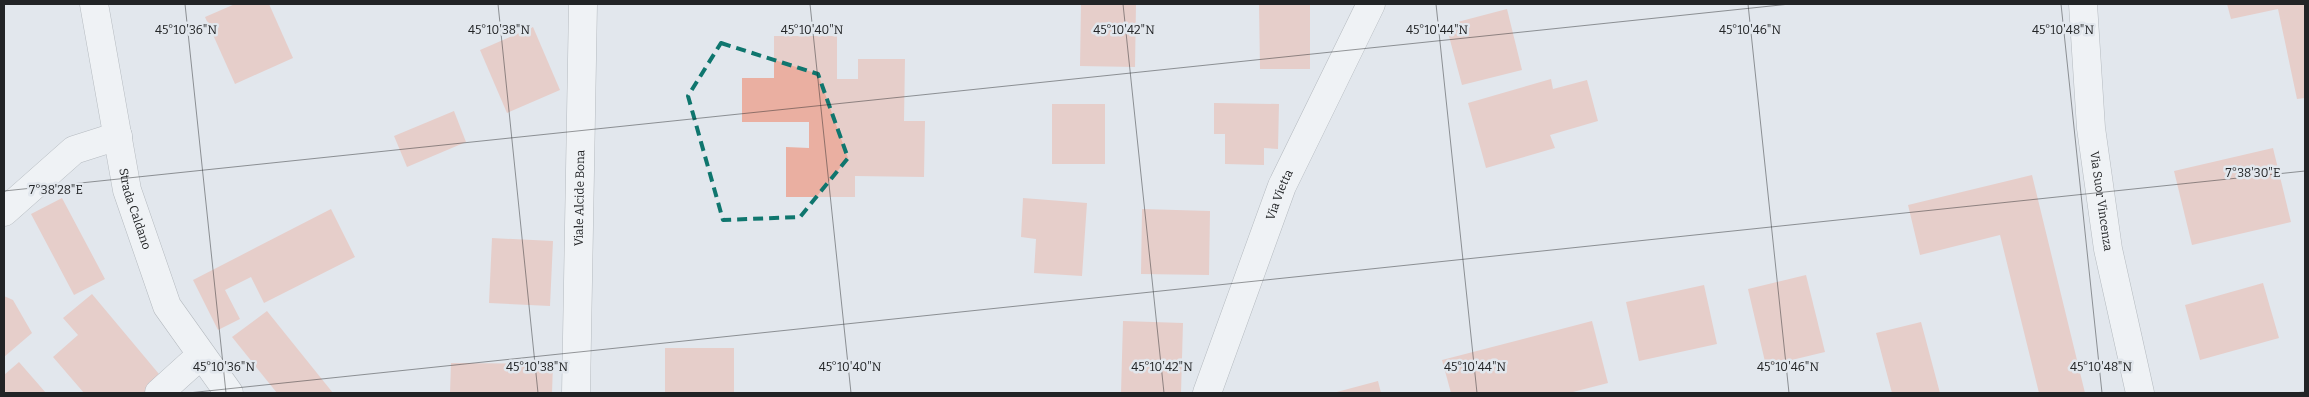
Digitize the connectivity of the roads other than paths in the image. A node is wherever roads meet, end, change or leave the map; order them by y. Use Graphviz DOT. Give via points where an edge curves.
graph roads {
  1 [pos="94,4"];
  2 [pos="583,4"];
  3 [pos="1371,4"];
  4 [pos="2083,4"];
  5 [pos="118,136"];
  6 [pos="4,212"];
  7 [pos="201,355"];
  8 [pos="159,393"];
  9 [pos="229,393"];
  10 [pos="576,393"];
  11 [pos="1207,393"];
  12 [pos="2140,393"];
  1 -- 5 [label="street, Strada Caldano"];
  2 -- 10 [label="street, Viale Alcide Bona"];
  3 -- 11 [label="street, Via Vietta" via="1282,186"];
  4 -- 12 [label="street, Via Suor Vincenza" via="2091,128 2108,249"];
  5 -- 6 [label="street" via="74,150"];
  5 -- 7 [label="street, Strada Caldano" via="127,190 167,306"];
  7 -- 8 [label="street"];
  7 -- 9 [label="street, Strada Caldano"];
}
